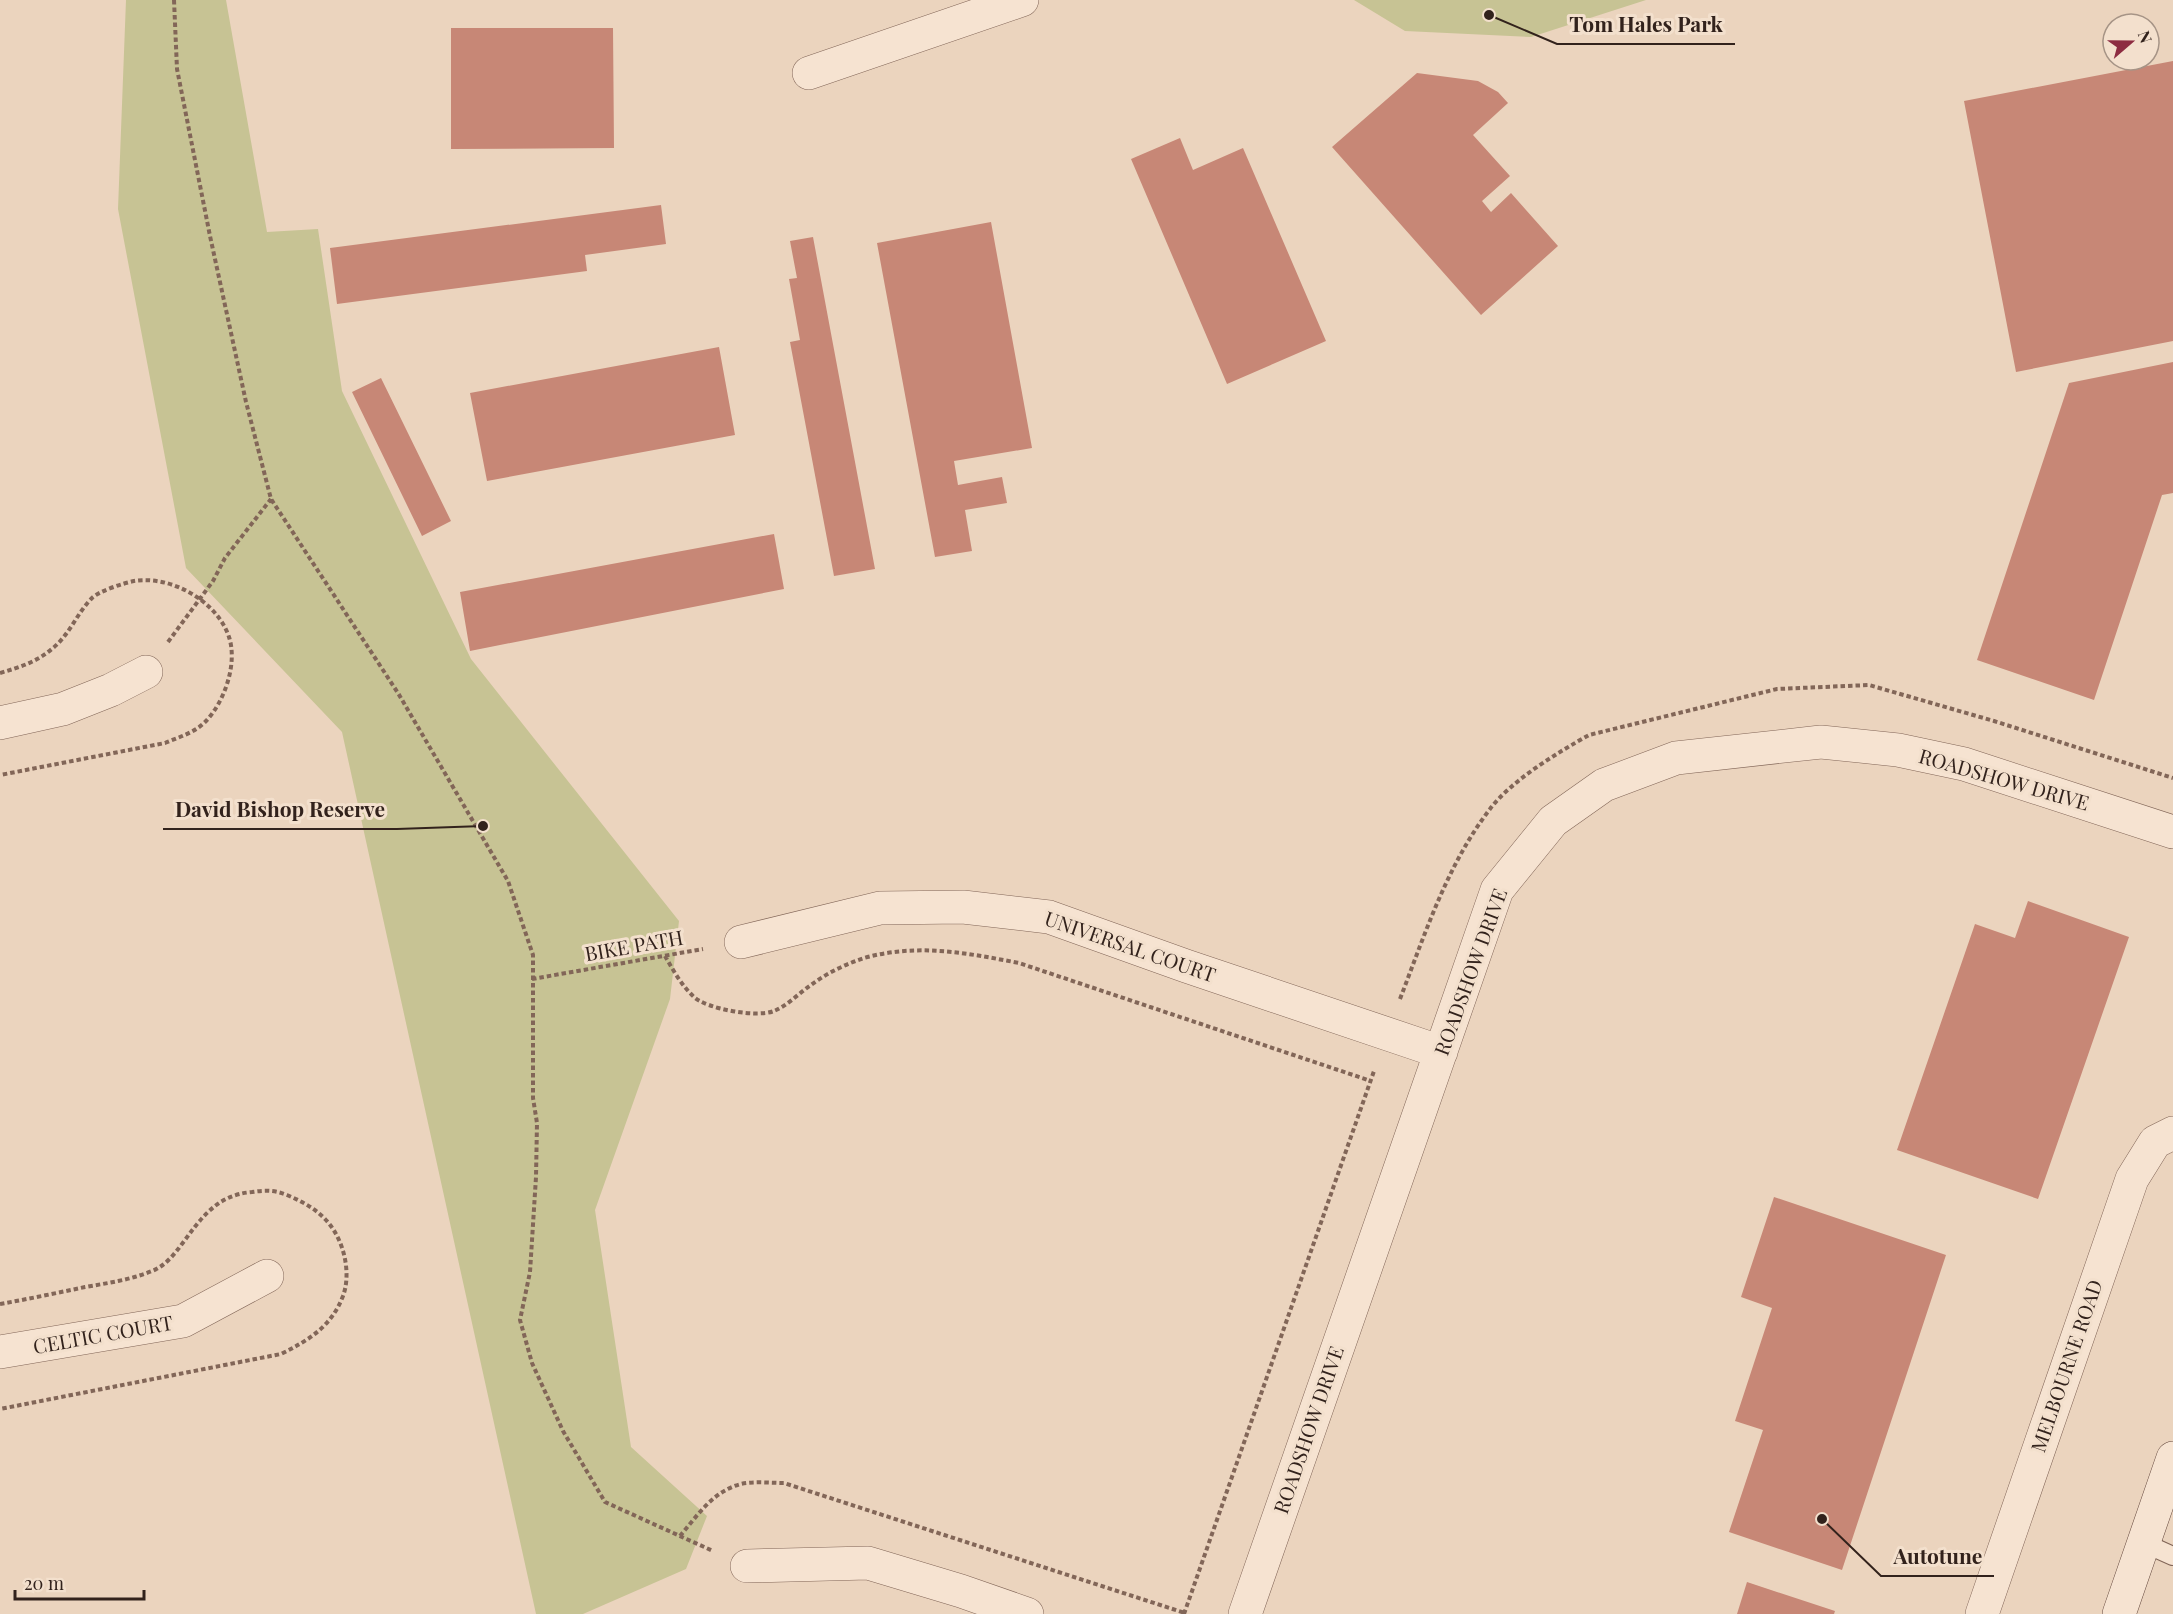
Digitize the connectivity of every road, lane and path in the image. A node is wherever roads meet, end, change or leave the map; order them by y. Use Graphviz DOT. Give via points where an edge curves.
graph roads {
  1 [pos="174,0"];
  2 [pos="1022,0"];
  3 [pos="809,72"];
  4 [pos="272,500"];
  5 [pos="146,672"];
  6 [pos="0,723"];
  7 [pos="2173,778"];
  8 [pos="2173,832"];
  9 [pos="741,942"];
  10 [pos="664,956"];
  11 [pos="532,979"];
  12 [pos="1387,1034"];
  13 [pos="1441,1052"];
  14 [pos="1371,1081"];
  15 [pos="2173,1133"];
  16 [pos="267,1276"];
  17 [pos="0,1352"];
  18 [pos="2173,1458"];
  19 [pos="2144,1544"];
  20 [pos="2173,1556"];
  21 [pos="747,1566"];
  22 [pos="1027,1614"];
  23 [pos="1184,1614"];
  24 [pos="1245,1614"];
  25 [pos="1982,1614"];
  26 [pos="2119,1614"];
  1 -- 4 [label="path" via="177,69 246,402"];
  2 -- 3 [label="street"];
  4 -- 5 [label="path" via="225,558 213,581"];
  4 -- 11 [label="path" via="398,693 508,881 533,955"];
  5 -- 6 [label="street" via="63,709"];
  7 -- 12 [label="path" via="1869,685 1777,689 1589,735 1521,780 1491,808 1442,889"];
  8 -- 13 [label="street, ROADSHOW DRIVE" via="1964,764 1898,750 1821,742 1676,758 1604,784 1553,821 1497,890"];
  9 -- 10 [label="path, BIKE PATH"];
  9 -- 12 [label="street, UNIVERSAL COURT" via="880,908 963,907 1049,917"];
  10 -- 11 [label="path, BIKE PATH"];
  10 -- 14 [label="path" via="695,999 746,1014 773,1012 840,968 884,954 945,950 988,957 1019,963"];
  11 -- 21 [label="path" via="536,1177 530,1272 520,1320 532,1363 563,1431 605,1502"];
  12 -- 13 [label="street, UNIVERSAL COURT"];
  12 -- 14 [label="path"];
  13 -- 24 [label="street, ROADSHOW DRIVE"];
  14 -- 23 [label="path"];
  15 -- 25 [label="street, MELBOURNE ROAD" via="2155,1142 2132,1179"];
  16 -- 17 [label="street, CELTIC COURT" via="183,1322"];
  18 -- 19 [label="street"];
  19 -- 20 [label="lane"];
  19 -- 26 [label="street"];
  21 -- 22 [label="street" via="868,1563"];
}
